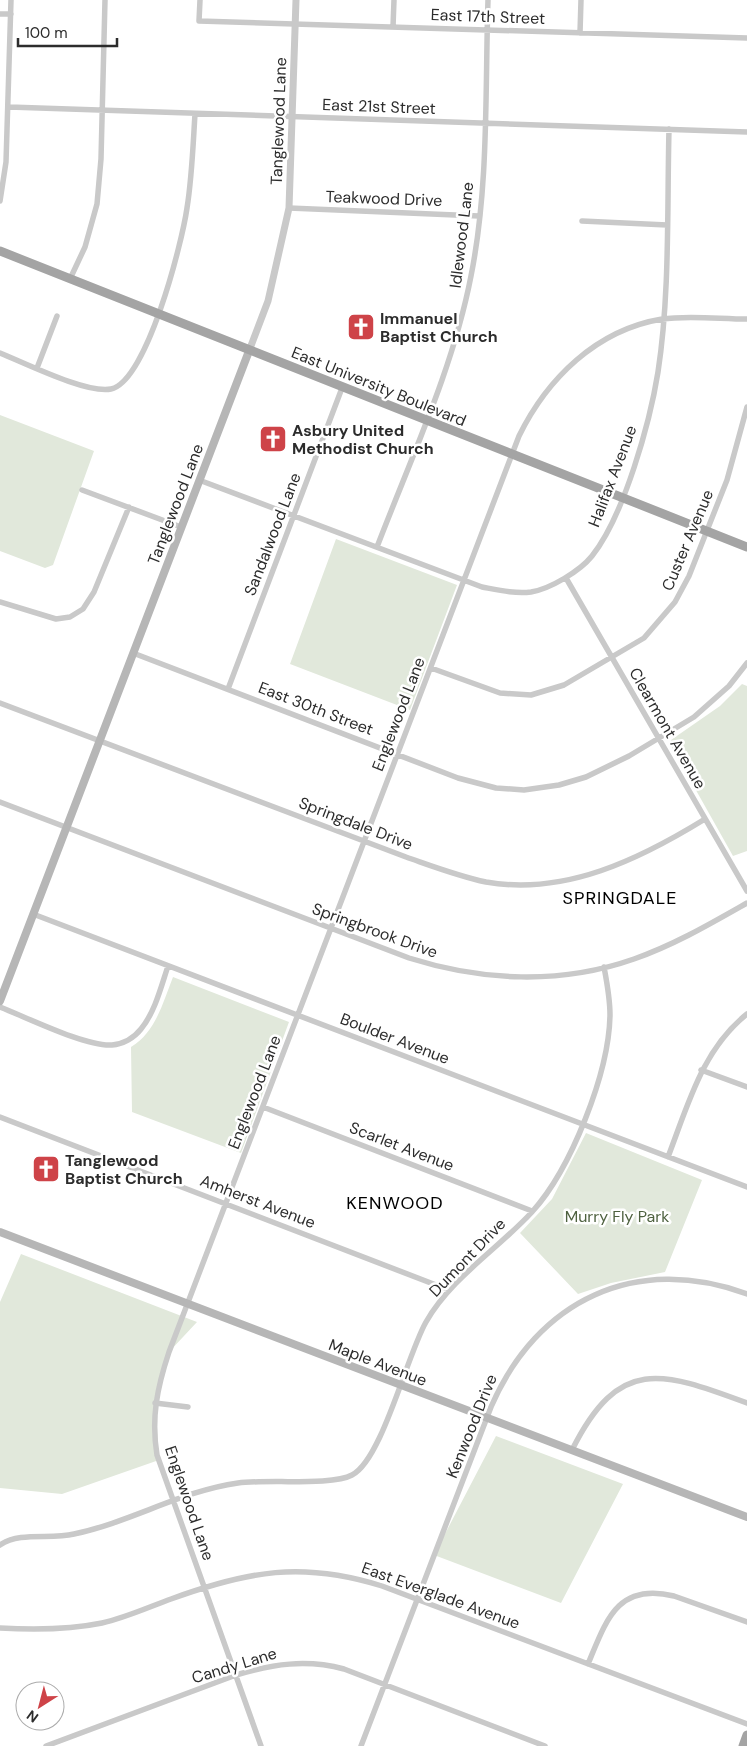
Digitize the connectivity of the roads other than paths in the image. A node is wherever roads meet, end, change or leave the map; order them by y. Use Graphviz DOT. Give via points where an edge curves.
graph roads {
  1 [pos="11,0"];
  2 [pos="105,0"];
  3 [pos="200,0"];
  4 [pos="296,0"];
  5 [pos="394,0"];
  6 [pos="488,0"];
  7 [pos="581,0"];
  8 [pos="0,14"];
  9 [pos="11,14"];
  10 [pos="295,24"];
  11 [pos="393,27"];
  12 [pos="487,30"];
  13 [pos="580,33"];
  14 [pos="747,38"];
  15 [pos="9,107"];
  16 [pos="101,110"];
  17 [pos="195,114"];
  18 [pos="291,117"];
  19 [pos="484,124"];
  20 [pos="670,129"];
  21 [pos="747,132"];
  22 [pos="0,201"];
  23 [pos="288,208"];
  24 [pos="479,216"];
  25 [pos="582,222"];
  26 [pos="667,225"];
  27 [pos="0,251"];
  28 [pos="70,280"];
  29 [pos="158,314"];
  30 [pos="57,316"];
  31 [pos="663,319"];
  32 [pos="747,319"];
  33 [pos="249,350"];
  34 [pos="0,353"];
  35 [pos="37,368"];
  36 [pos="342,388"];
  37 [pos="747,407"];
  38 [pos="425,421"];
  39 [pos="512,455"];
  40 [pos="199,480"];
  41 [pos="82,490"];
  42 [pos="622,498"];
  43 [pos="129,507"];
  44 [pos="294,516"];
  45 [pos="182,526"];
  46 [pos="708,532"];
  47 [pos="377,547"];
  48 [pos="747,547"];
  49 [pos="566,578"];
  50 [pos="464,580"];
  51 [pos="0,602"];
  52 [pos="133,653"];
  53 [pos="612,657"];
  54 [pos="747,663"];
  55 [pos="431,668"];
  56 [pos="228,689"];
  57 [pos="0,703"];
  58 [pos="659,738"];
  59 [pos="99,741"];
  60 [pos="398,754"];
  61 [pos="0,802"];
  62 [pos="705,819"];
  63 [pos="66,828"];
  64 [pos="364,841"];
  65 [pos="747,892"];
  66 [pos="747,903"];
  67 [pos="33,914"];
  68 [pos="331,929"];
  69 [pos="168,966"];
  70 [pos="604,967"];
  71 [pos="0,1001"];
  72 [pos="0,1007"];
  73 [pos="747,1014"];
  74 [pos="298,1015"];
  75 [pos="702,1070"];
  76 [pos="747,1087"];
  77 [pos="262,1107"];
  78 [pos="0,1117"];
  79 [pos="582,1124"];
  80 [pos="668,1157"];
  81 [pos="747,1187"];
  82 [pos="226,1204"];
  83 [pos="532,1212"];
  84 [pos="0,1232"];
  85 [pos="450,1290"];
  86 [pos="747,1294"];
  87 [pos="187,1304"];
  88 [pos="399,1384"];
  89 [pos="155,1403"];
  90 [pos="747,1403"];
  91 [pos="188,1407"];
  92 [pos="487,1418"];
  93 [pos="572,1450"];
  94 [pos="173,1500"];
  95 [pos="747,1517"];
  96 [pos="0,1546"];
  97 [pos="204,1587"];
  98 [pos="417,1599"];
  99 [pos="747,1622"];
  100 [pos="0,1628"];
  101 [pos="588,1664"];
  102 [pos="236,1675"];
  103 [pos="385,1684"];
  104 [pos="747,1724"];
  105 [pos="747,1735"];
  106 [pos="46,1746"];
  107 [pos="261,1746"];
  108 [pos="361,1746"];
  109 [pos="545,1746"];
  110 [pos="743,1746"];
  1 -- 9 [label="street"];
  2 -- 16 [label="street"];
  3 -- 10 [label="street, East 17th Street" via="199,21"];
  4 -- 10 [label="street, Tanglewood Lane"];
  5 -- 11 [label="street"];
  6 -- 12 [label="street, Idlewood Lane"];
  7 -- 13 [label="street"];
  8 -- 9 [label="street"];
  9 -- 15 [label="street"];
  10 -- 11 [label="street, East 17th Street"];
  10 -- 18 [label="street, Tanglewood Lane"];
  11 -- 12 [label="street, East 17th Street"];
  12 -- 13 [label="street, East 17th Street"];
  12 -- 19 [label="street, Idlewood Lane"];
  13 -- 14 [label="street, East 17th Street"];
  15 -- 16 [label="street, East 21st Street"];
  15 -- 22 [label="street"];
  16 -- 17 [label="street, East 21st Street"];
  16 -- 28 [label="street" via="97,204 85,247"];
  17 -- 18 [label="street, East 21st Street"];
  17 -- 29 [label="street" via="184,226"];
  18 -- 19 [label="street, East 21st Street"];
  18 -- 23 [label="street, Tanglewood Lane"];
  19 -- 20 [label="street, East 21st Street"];
  19 -- 24 [label="street, Idlewood Lane"];
  20 -- 21 [label="street, East 21st Street"];
  20 -- 26 [label="street, Halifax Avenue"];
  23 -- 24 [label="street, Teakwood Drive"];
  23 -- 33 [label="street, Tanglewood Lane" via="268,301"];
  24 -- 38 [label="street, Idlewood Lane" via="464,306"];
  25 -- 26 [label="street"];
  26 -- 31 [label="street, Halifax Avenue"];
  27 -- 28 [label="main road, East University Boulevard"];
  28 -- 29 [label="main road, East University Boulevard"];
  29 -- 33 [label="main road, East University Boulevard"];
  29 -- 35 [label="street" via="135,369 119,386 98,389"];
  30 -- 35 [label="street"];
  31 -- 32 [label="street, Englewood Lane"];
  31 -- 39 [label="street, Englewood Lane" via="615,335 566,367 532,410"];
  31 -- 42 [label="street, Halifax Avenue" via="653,402"];
  33 -- 36 [label="main road, East University Boulevard"];
  33 -- 40 [label="main road, Tanglewood Lane"];
  34 -- 35 [label="street"];
  36 -- 38 [label="main road, East University Boulevard"];
  36 -- 44 [label="street, Sandalwood Lane"];
  37 -- 46 [label="street, Custer Avenue" via="735,455"];
  38 -- 39 [label="main road, East University Boulevard"];
  38 -- 47 [label="street, Idlewood Lane"];
  39 -- 42 [label="main road, East University Boulevard"];
  39 -- 50 [label="street, Englewood Lane"];
  40 -- 44 [label="street, Halifax Avenue"];
  40 -- 45 [label="main road, Tanglewood Lane"];
  41 -- 43 [label="street"];
  42 -- 46 [label="main road, East University Boulevard"];
  42 -- 49 [label="street, Halifax Avenue" via="592,556"];
  43 -- 45 [label="street"];
  43 -- 51 [label="street" via="94,592 83,609 70,617 56,620"];
  44 -- 47 [label="street, Halifax Avenue"];
  44 -- 56 [label="street, Sandalwood Lane"];
  45 -- 52 [label="main road, Tanglewood Lane"];
  46 -- 48 [label="main road, East University Boulevard"];
  46 -- 53 [label="street, Custer Avenue" via="675,602 644,638"];
  47 -- 50 [label="street, Halifax Avenue"];
  49 -- 50 [label="street, Halifax Avenue" via="532,592 507,592"];
  49 -- 53 [label="street, Clearmont Avenue"];
  50 -- 55 [label="street, Englewood Lane"];
  52 -- 56 [label="street, East 30th Street"];
  52 -- 59 [label="main road, Tanglewood Lane"];
  53 -- 55 [label="street, Custer Avenue" via="564,685 531,695 500,693"];
  53 -- 58 [label="street, Clearmont Avenue"];
  54 -- 58 [label="street, East 30th Street" via="729,686 700,713"];
  55 -- 60 [label="street, Englewood Lane"];
  56 -- 60 [label="street, East 30th Street"];
  57 -- 59 [label="street, Springdale Drive"];
  58 -- 60 [label="street, East 30th Street" via="586,777 559,786 524,790 478,784"];
  58 -- 62 [label="street, Clearmont Avenue"];
  59 -- 63 [label="main road, Tanglewood Lane"];
  59 -- 64 [label="street, Springdale Drive"];
  60 -- 64 [label="street, Englewood Lane"];
  61 -- 63 [label="street, Springbrook Drive"];
  62 -- 64 [label="street, Springdale Drive" via="628,861 586,875 540,883 504,884 466,877"];
  62 -- 65 [label="street, Clearmont Avenue"];
  63 -- 67 [label="main road, Tanglewood Lane"];
  63 -- 68 [label="street, Springbrook Drive"];
  64 -- 68 [label="street, Englewood Lane"];
  66 -- 70 [label="street, Springbrook Drive" via="659,949"];
  67 -- 69 [label="street, Boulder Avenue"];
  67 -- 71 [label="main road, Tanglewood Lane"];
  68 -- 70 [label="street, Springbrook Drive" via="438,967 484,975 524,978"];
  68 -- 74 [label="street, Englewood Lane"];
  69 -- 72 [label="street" via="142,1028 129,1039 114,1045 98,1044"];
  69 -- 74 [label="street, Boulder Avenue"];
  70 -- 79 [label="street, Dumont Drive" via="608,992 608,1037 599,1077"];
  73 -- 75 [label="street" via="720,1041"];
  74 -- 77 [label="street, Englewood Lane"];
  74 -- 79 [label="street, Boulder Avenue"];
  75 -- 76 [label="street"];
  75 -- 80 [label="street"];
  77 -- 82 [label="street, Englewood Lane"];
  77 -- 83 [label="street, Scarlet Avenue"];
  78 -- 82 [label="street, Amherst Avenue"];
  79 -- 80 [label="street, Boulder Avenue"];
  79 -- 83 [label="street, Dumont Drive" via="549,1190"];
  80 -- 81 [label="street, Boulder Avenue"];
  82 -- 85 [label="street, Amherst Avenue"];
  82 -- 87 [label="street, Englewood Lane"];
  83 -- 85 [label="street, Dumont Drive"];
  84 -- 87 [label="main road, Maple Avenue"];
  85 -- 88 [label="street, Dumont Drive" via="427,1320"];
  86 -- 92 [label="street, Kenwood Drive" via="703,1282 667,1279 634,1282 589,1298 558,1316 524,1348 506,1375"];
  87 -- 88 [label="main road, Maple Avenue"];
  87 -- 89 [label="street, Englewood Lane" via="168,1352"];
  88 -- 92 [label="main road, Maple Avenue"];
  88 -- 94 [label="street, Dumont Drive" via="371,1455 353,1475 336,1479 240,1482"];
  89 -- 91 [label="street"];
  89 -- 94 [label="street, Englewood Lane" via="156,1448"];
  90 -- 93 [label="street" via="683,1381 660,1378 638,1381 618,1390 598,1405"];
  92 -- 93 [label="main road, Maple Avenue"];
  92 -- 98 [label="street, Kenwood Drive"];
  93 -- 95 [label="main road, Maple Avenue"];
  94 -- 96 [label="street, Dumont Drive" via="86,1532 12,1539"];
  94 -- 97 [label="street, Englewood Lane"];
  97 -- 98 [label="street, East Everglade Avenue" via="264,1573 304,1570 361,1579"];
  97 -- 100 [label="street, East Everglade Avenue" via="104,1623 48,1630"];
  97 -- 102 [label="street, Englewood Lane"];
  98 -- 101 [label="street, East Everglade Avenue"];
  98 -- 103 [label="street, Kenwood Drive"];
  99 -- 101 [label="street" via="664,1593 644,1594 625,1601 608,1616"];
  101 -- 104 [label="street, East Everglade Avenue"];
  102 -- 103 [label="street, Candy Lane" via="280,1664 314,1663"];
  102 -- 106 [label="street, Candy Lane"];
  102 -- 107 [label="street, Englewood Lane"];
  103 -- 108 [label="street, Kenwood Drive"];
  103 -- 109 [label="street, Candy Lane"];
  105 -- 110 [label="main road"];
}
